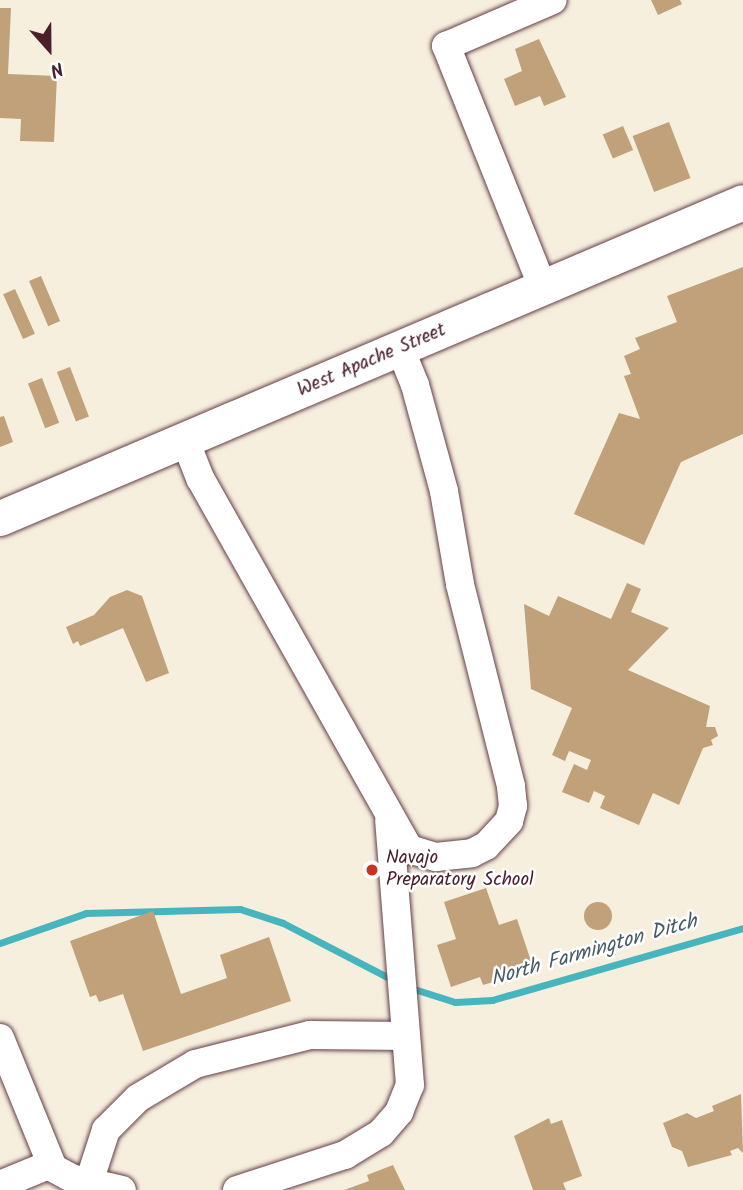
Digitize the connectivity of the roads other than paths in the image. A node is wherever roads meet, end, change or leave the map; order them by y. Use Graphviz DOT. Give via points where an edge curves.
graph roads {
  1 [pos="553,0"];
  2 [pos="743,202"];
  3 [pos="543,288"];
  4 [pos="401,348"];
  5 [pos="185,440"];
  6 [pos="0,518"];
  7 [pos="388,812"];
  8 [pos="406,1036"];
  9 [pos="0,1038"];
  10 [pos="51,1164"];
  11 [pos="89,1182"];
  12 [pos="0,1185"];
  13 [pos="122,1190"];
  14 [pos="237,1190"];
  1 -- 3 [label="lane" via="446,46"];
  2 -- 3 [label="main road, West Apache Street"];
  3 -- 4 [label="main road, West Apache Street"];
  4 -- 5 [label="main road, West Apache Street"];
  4 -- 7 [label="lane" via="444,491 460,584 513,806 499,834 486,846 459,857 436,857 409,849"];
  5 -- 6 [label="main road, West Apache Street"];
  5 -- 7 [label="lane" via="200,478"];
  7 -- 8 [label="lane"];
  8 -- 11 [label="lane" via="310,1035 195,1064 138,1098 106,1130"];
  8 -- 14 [label="lane" via="410,1086 399,1112 381,1133 345,1155"];
  9 -- 10 [label="lane"];
  10 -- 11 [label="lane"];
  10 -- 12 [label="lane"];
  11 -- 13 [label="lane"];
}
